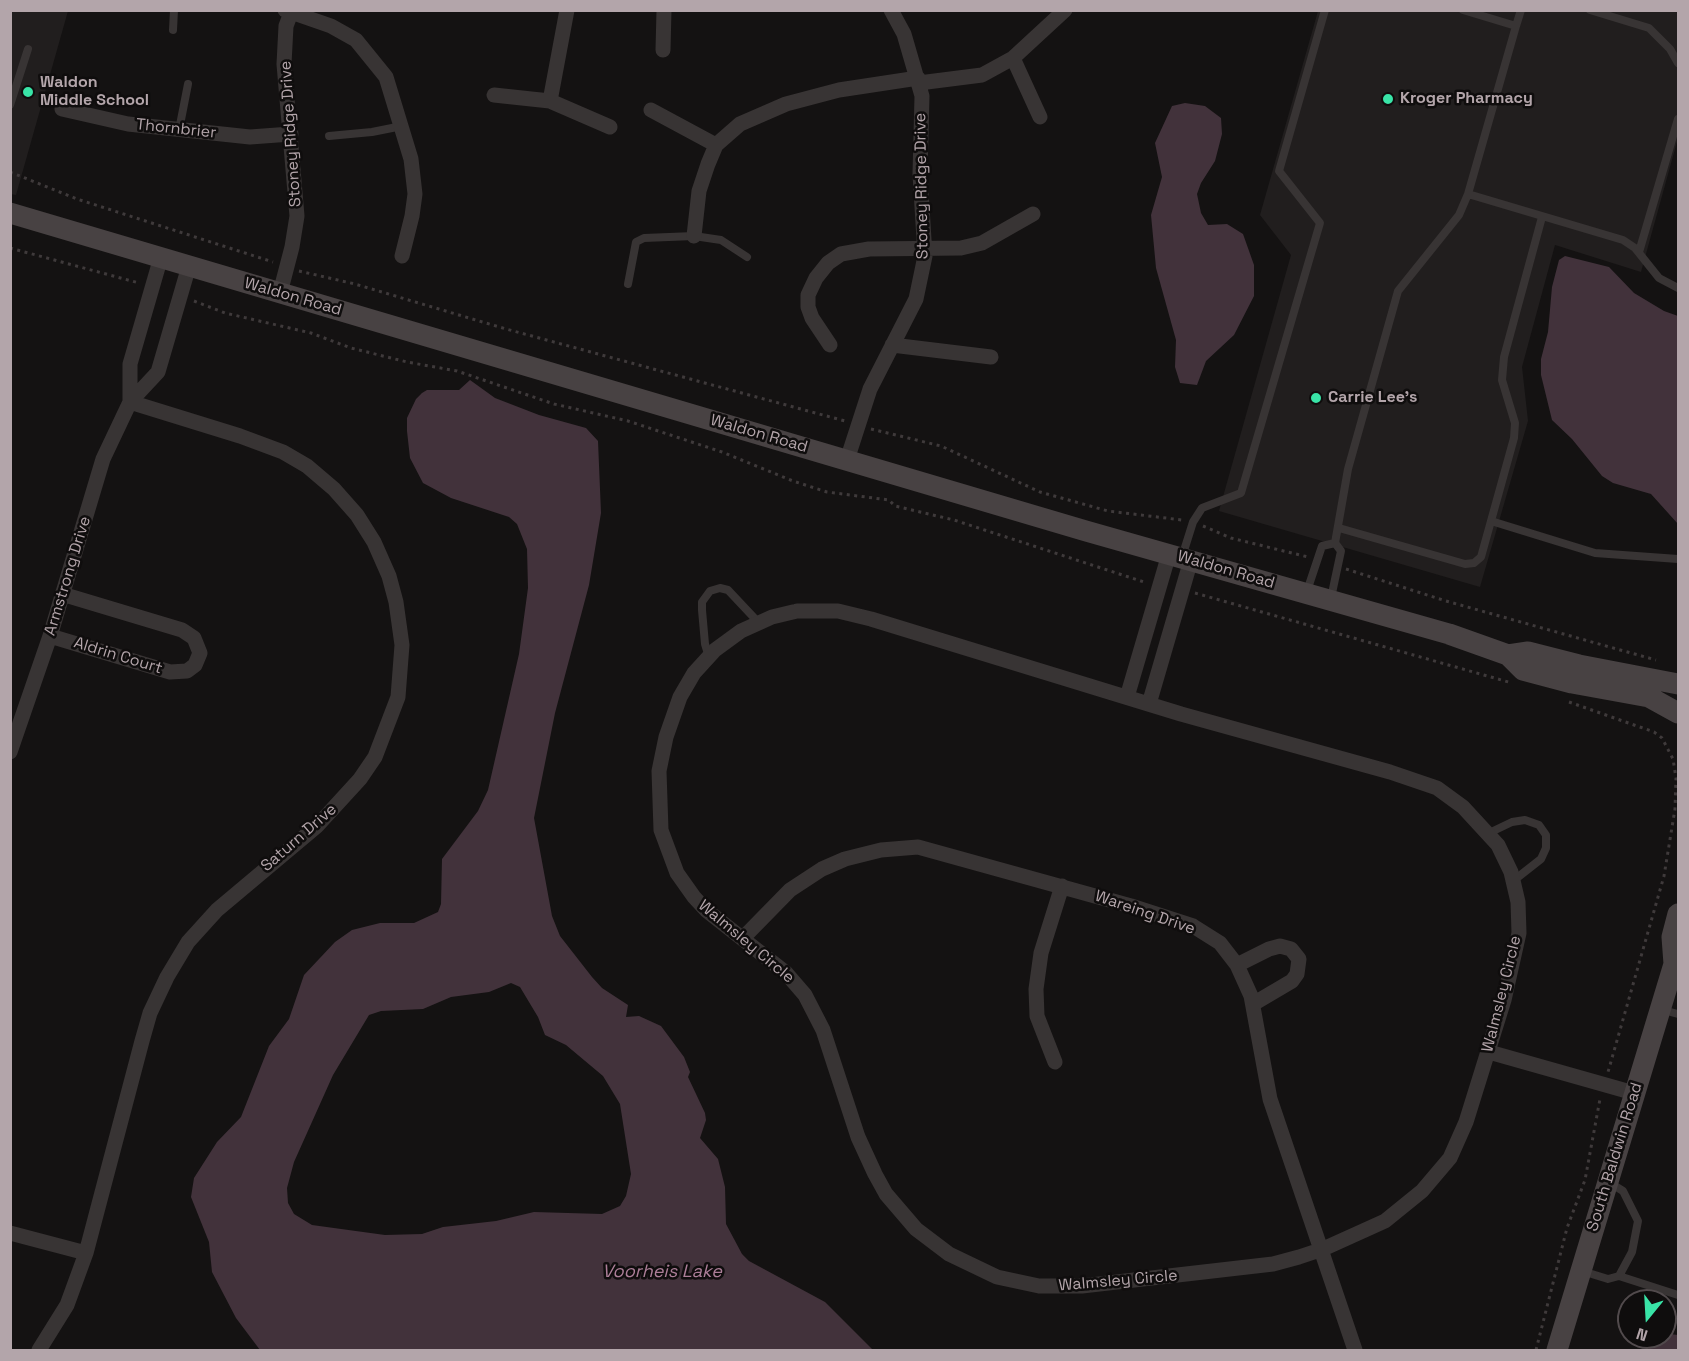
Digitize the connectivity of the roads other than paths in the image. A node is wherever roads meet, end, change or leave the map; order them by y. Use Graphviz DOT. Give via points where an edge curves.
graph roads {
  1 [pos="174,10"];
  2 [pos="567,10"];
  3 [pos="664,10"];
  4 [pos="891,10"];
  5 [pos="1065,10"];
  6 [pos="1325,10"];
  7 [pos="1463,10"];
  8 [pos="1521,10"];
  9 [pos="1590,10"];
  10 [pos="289,12"];
  11 [pos="1516,26"];
  12 [pos="173,30"];
  13 [pos="28,49"];
  14 [pos="663,50"];
  15 [pos="1013,58"];
  16 [pos="1678,63"];
  17 [pos="919,80"];
  18 [pos="188,84"];
  19 [pos="494,95"];
  20 [pos="550,101"];
  21 [pos="10,105"];
  22 [pos="62,109"];
  23 [pos="651,110"];
  24 [pos="1040,117"];
  25 [pos="1678,119"];
  26 [pos="402,126"];
  27 [pos="610,127"];
  28 [pos="179,130"];
  29 [pos="291,134"];
  30 [pos="329,136"];
  31 [pos="716,145"];
  32 [pos="1468,194"];
  33 [pos="10,213"];
  34 [pos="1033,213"];
  35 [pos="1542,217"];
  36 [pos="694,236"];
  37 [pos="926,249"];
  38 [pos="1639,252"];
  39 [pos="402,256"];
  40 [pos="161,257"];
  41 [pos="747,257"];
  42 [pos="189,266"];
  43 [pos="628,284"];
  44 [pos="1678,288"];
  45 [pos="280,293"];
  46 [pos="830,345"];
  47 [pos="892,345"];
  48 [pos="991,357"];
  49 [pos="130,402"];
  50 [pos="847,460"];
  51 [pos="1491,521"];
  52 [pos="1339,528"];
  53 [pos="1335,543"];
  54 [pos="1181,558"];
  55 [pos="1678,559"];
  56 [pos="1306,593"];
  57 [pos="62,594"];
  58 [pos="1331,600"];
  59 [pos="759,623"];
  60 [pos="50,636"];
  61 [pos="1508,655"];
  62 [pos="709,657"];
  63 [pos="1678,684"];
  64 [pos="1127,698"];
  65 [pos="1149,704"];
  66 [pos="1678,713"];
  67 [pos="10,752"];
  68 [pos="1489,833"];
  69 [pos="1513,881"];
  70 [pos="1062,886"];
  71 [pos="1678,914"];
  72 [pos="743,938"];
  73 [pos="1676,961"];
  74 [pos="1237,965"];
  75 [pos="1253,1004"];
  76 [pos="1669,1012"];
  77 [pos="1489,1052"];
  78 [pos="1055,1062"];
  79 [pos="1634,1093"];
  80 [pos="1608,1182"];
  81 [pos="10,1233"];
  82 [pos="1323,1250"];
  83 [pos="86,1253"];
  84 [pos="1580,1271"];
  85 [pos="1619,1276"];
  86 [pos="1678,1295"];
  87 [pos="39,1350"];
  88 [pos="1355,1350"];
  89 [pos="1557,1350"];
  1 -- 12 [label="lane"];
  2 -- 20 [label="street"];
  3 -- 14 [label="street"];
  4 -- 17 [label="street, Stoney Ridge Drive" via="904,34"];
  5 -- 15 [label="street"];
  6 -- 54 [label="lane" via="1279,171 1320,223 1241,493 1202,508"];
  7 -- 11 [label="lane"];
  8 -- 11 [label="lane"];
  9 -- 16 [label="lane" via="1649,28"];
  10 -- 26 [label="street" via="331,26 356,40 386,78"];
  10 -- 29 [label="street, Stoney Ridge Drive" via="284,64"];
  11 -- 32 [label="lane"];
  13 -- 21 [label="lane"];
  15 -- 17 [label="street" via="982,75"];
  15 -- 24 [label="street"];
  17 -- 31 [label="street" via="840,90 786,104 740,124"];
  17 -- 37 [label="street, Stoney Ridge Drive"];
  18 -- 28 [label="lane"];
  19 -- 20 [label="street"];
  20 -- 27 [label="street"];
  22 -- 28 [label="street, Thornbrier" via="128,124"];
  23 -- 31 [label="street"];
  25 -- 38 [label="lane"];
  26 -- 30 [label="lane"];
  26 -- 39 [label="street" via="415,194"];
  28 -- 29 [label="street, Thornbrier" via="250,137"];
  29 -- 45 [label="street, Stoney Ridge Drive" via="297,216"];
  31 -- 36 [label="street" via="699,192"];
  32 -- 35 [label="lane"];
  32 -- 52 [label="lane" via="1459,215 1398,291 1348,469"];
  33 -- 40 [label="street, Waldon Road"];
  34 -- 37 [label="street" via="981,243"];
  35 -- 38 [label="lane" via="1623,240"];
  35 -- 51 [label="lane" via="1504,357 1502,380 1515,423 1514,438"];
  36 -- 41 [label="lane" via="729,243"];
  36 -- 43 [label="lane" via="639,239"];
  37 -- 46 [label="street" via="869,249 841,254 828,263 808,295 808,307"];
  37 -- 47 [label="street, Stoney Ridge Drive" via="916,299"];
  38 -- 44 [label="lane" via="1659,278"];
  40 -- 42 [label="street, Waldon Road"];
  40 -- 49 [label="street, Armstrong Drive" via="130,364"];
  42 -- 45 [label="street, Waldon Road"];
  42 -- 49 [label="street, Armstrong Drive" via="158,372"];
  45 -- 50 [label="street, Waldon Road"];
  47 -- 48 [label="street"];
  47 -- 50 [label="street, Stoney Ridge Drive" via="870,389"];
  49 -- 57 [label="street, Armstrong Drive" via="103,459"];
  49 -- 83 [label="street, Saturn Drive" via="283,452 334,489 357,515 389,576 402,645 398,697 375,757 317,826 217,910 188,942 167,978 148,1023"];
  50 -- 54 [label="street, Waldon Road"];
  51 -- 52 [label="lane" via="1481,557 1466,564"];
  51 -- 55 [label="lane" via="1595,553"];
  52 -- 53 [label="lane"];
  53 -- 56 [label="lane" via="1322,546"];
  53 -- 58 [label="lane" via="1341,551 1340,567"];
  54 -- 56 [label="street, Waldon Road"];
  54 -- 64 [label="street" via="1160,586"];
  54 -- 65 [label="street" via="1182,590"];
  56 -- 58 [label="street, Waldon Road"];
  57 -- 60 [label="street, Armstrong Drive"];
  57 -- 60 [label="street, Aldrin Court" via="182,630 194,638 200,654 187,671 170,672"];
  58 -- 61 [label="street, Waldon Road"];
  59 -- 62 [label="street, Walmsley Circle" via="741,631"];
  59 -- 62 [label="lane" via="728,590 710,591 702,602"];
  59 -- 64 [label="street, Walmsley Circle" via="797,611 838,611"];
  60 -- 67 [label="street, Armstrong Drive"];
  61 -- 63 [label="street, Waldon Road" via="1528,652"];
  61 -- 66 [label="street, Waldon Road" via="1523,670 1649,697"];
  62 -- 72 [label="street, Walmsley Circle" via="680,697 666,737 659,771 661,830 677,873 694,897"];
  64 -- 65 [label="street, Walmsley Circle"];
  65 -- 68 [label="street, Walmsley Circle" via="1428,784 1463,807"];
  68 -- 69 [label="street, Walmsley Circle"];
  68 -- 69 [label="lane" via="1525,820 1539,825 1546,835 1541,859"];
  69 -- 77 [label="street, Walmsley Circle" via="1519,933"];
  70 -- 72 [label="street, Wareing Drive" via="918,847 881,850 822,869 790,890"];
  70 -- 74 [label="street, Wareing Drive" via="1192,926 1220,943"];
  70 -- 78 [label="street" via="1041,953 1036,989 1037,1016"];
  71 -- 73 [label="street, South Baldwin Road" via="1672,937"];
  72 -- 82 [label="street, Walmsley Circle" via="786,973 805,995 823,1030 858,1137 875,1174 900,1212 949,1254 1018,1283 1082,1286 1273,1264"];
  73 -- 76 [label="street, South Baldwin Road"];
  74 -- 75 [label="street, Wareing Drive"];
  74 -- 75 [label="street" via="1280,946 1299,958 1292,981"];
  75 -- 82 [label="street, Wareing Drive" via="1270,1099"];
  76 -- 79 [label="street, South Baldwin Road"];
  77 -- 79 [label="street"];
  77 -- 82 [label="street, Walmsley Circle" via="1450,1158 1422,1191 1384,1221"];
  79 -- 80 [label="street, South Baldwin Road"];
  80 -- 84 [label="street, South Baldwin Road"];
  80 -- 85 [label="lane" via="1623,1191 1638,1221 1632,1252"];
  81 -- 83 [label="street"];
  82 -- 88 [label="street, Wareing Drive"];
  83 -- 87 [label="street, Saturn Drive" via="67,1305"];
  84 -- 85 [label="lane" via="1608,1279"];
  84 -- 89 [label="street, South Baldwin Road"];
  85 -- 86 [label="lane"];
}
